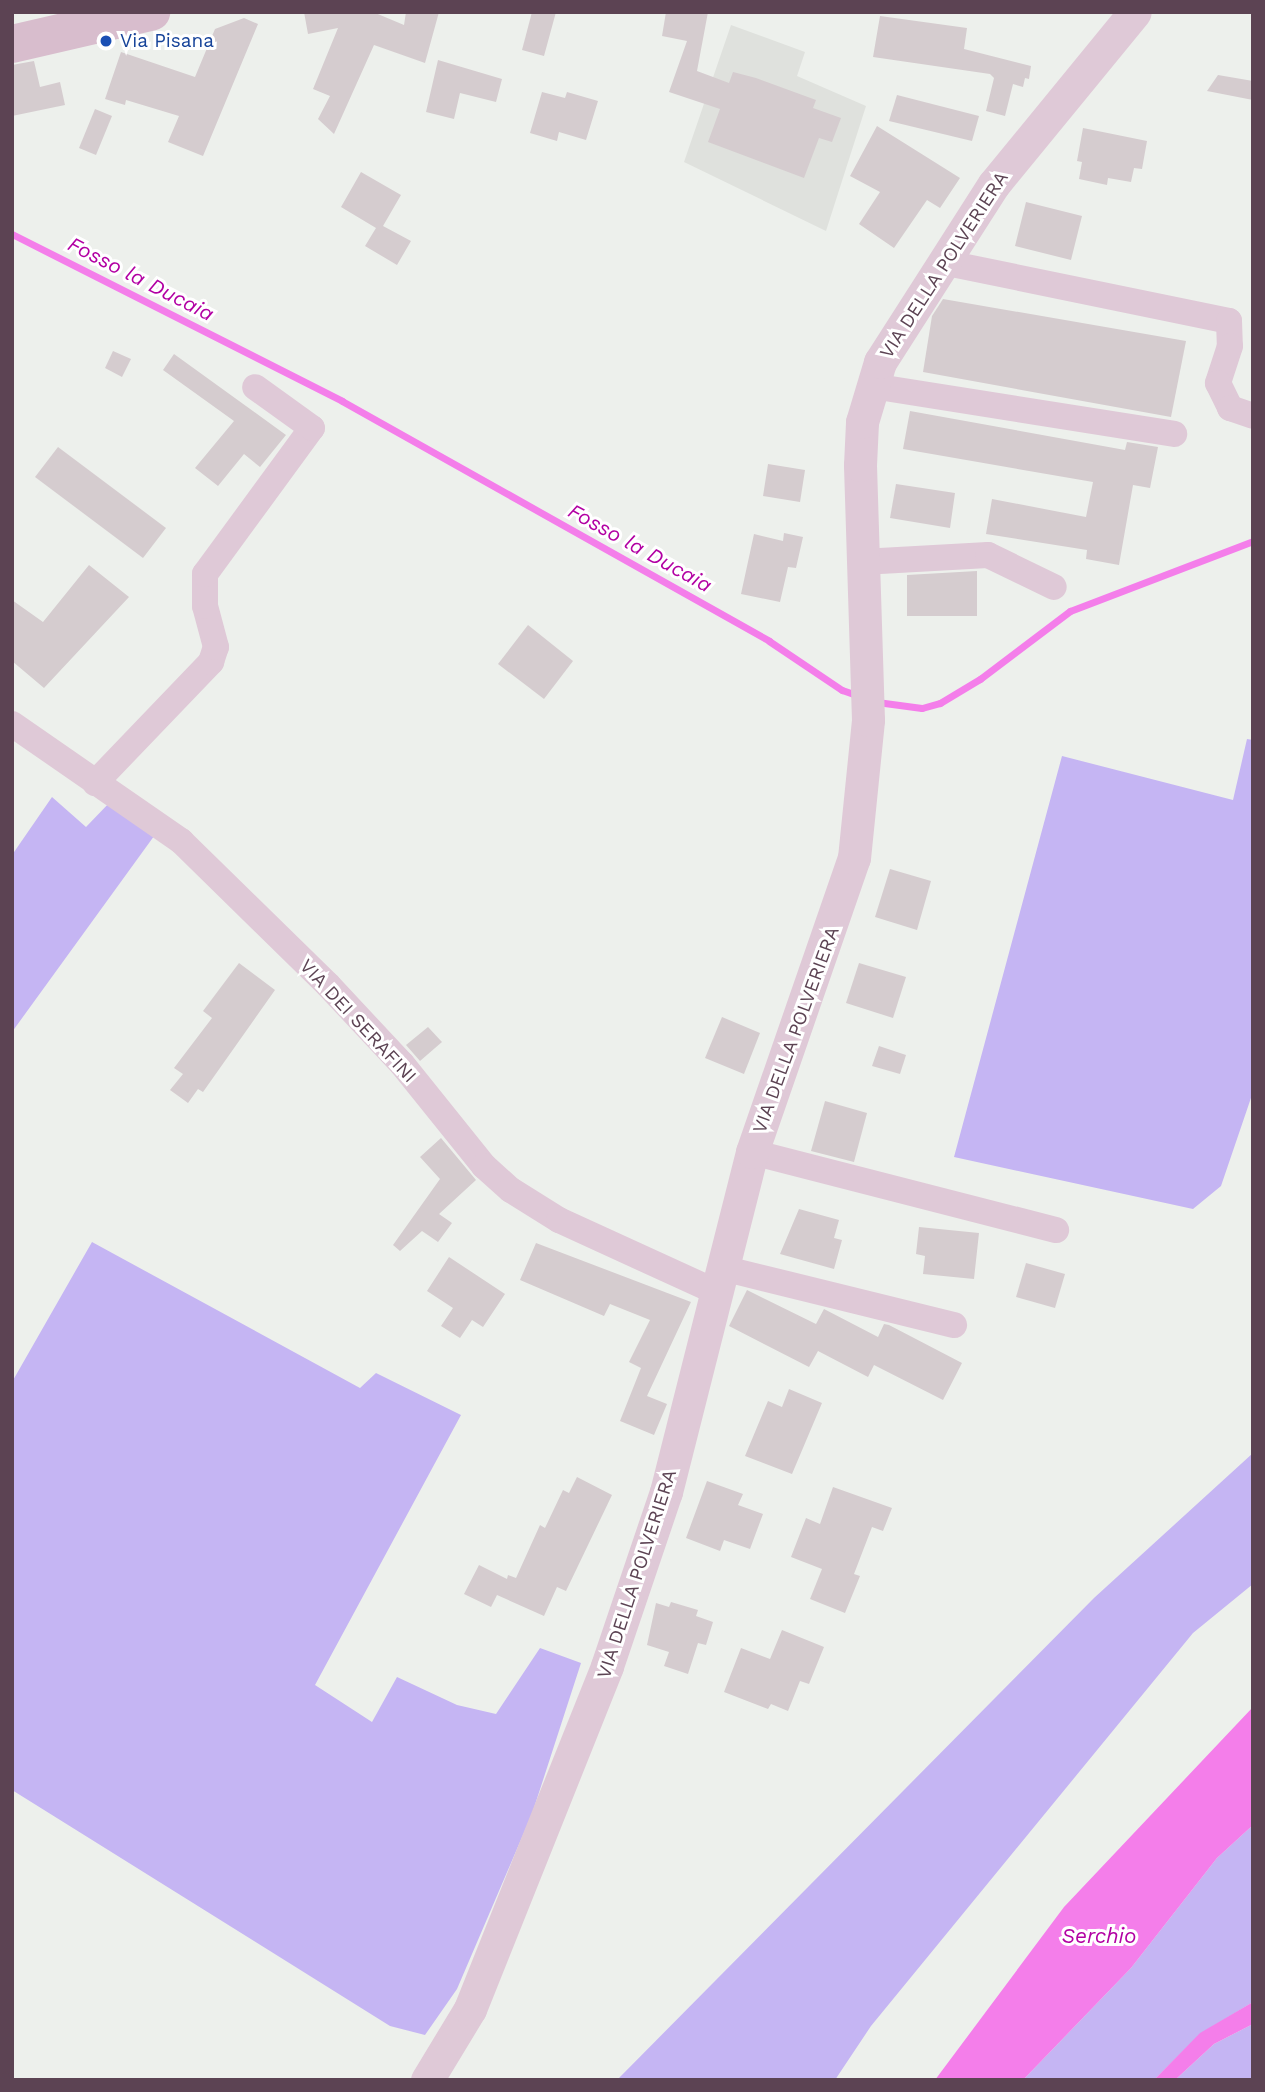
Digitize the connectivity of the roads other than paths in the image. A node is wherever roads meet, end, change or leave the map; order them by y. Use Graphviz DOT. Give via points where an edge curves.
graph roads {
  1 [pos="151,12"];
  2 [pos="1135,12"];
  3 [pos="12,44"];
  4 [pos="942,262"];
  5 [pos="872,386"];
  6 [pos="256,387"];
  7 [pos="1253,416"];
  8 [pos="1174,435"];
  9 [pos="862,562"];
  10 [pos="1054,587"];
  11 [pos="12,724"];
  12 [pos="95,783"];
  13 [pos="752,1152"];
  14 [pos="1056,1230"];
  15 [pos="719,1280"];
  16 [pos="954,1325"];
  17 [pos="427,2080"];
  1 -- 3 [label="main road"];
  2 -- 4 [label="street, VIA DELLA POLVERIERA" via="994,184"];
  4 -- 5 [label="street, VIA DELLA POLVERIERA" via="896,332"];
  4 -- 7 [label="street" via="1228,321 1230,346 1218,383 1230,408"];
  5 -- 8 [label="street"];
  5 -- 9 [label="street, VIA DELLA POLVERIERA" via="862,422"];
  6 -- 12 [label="street" via="312,428 205,574 205,606 216,647 211,662"];
  9 -- 10 [label="street" via="988,555"];
  9 -- 13 [label="street, VIA DELLA POLVERIERA" via="868,698 866,771 854,858"];
  11 -- 12 [label="street, VIA DEI SERAFINI"];
  12 -- 15 [label="street, VIA DEI SERAFINI" via="181,841 402,1064 484,1166 511,1190 559,1220"];
  13 -- 14 [label="street"];
  13 -- 15 [label="street, VIA DELLA POLVERIERA"];
  15 -- 16 [label="street, VIA DEI SERAFINI"];
  15 -- 17 [label="street, VIA DELLA POLVERIERA" via="666,1492 580,1743 470,2009"];
}
